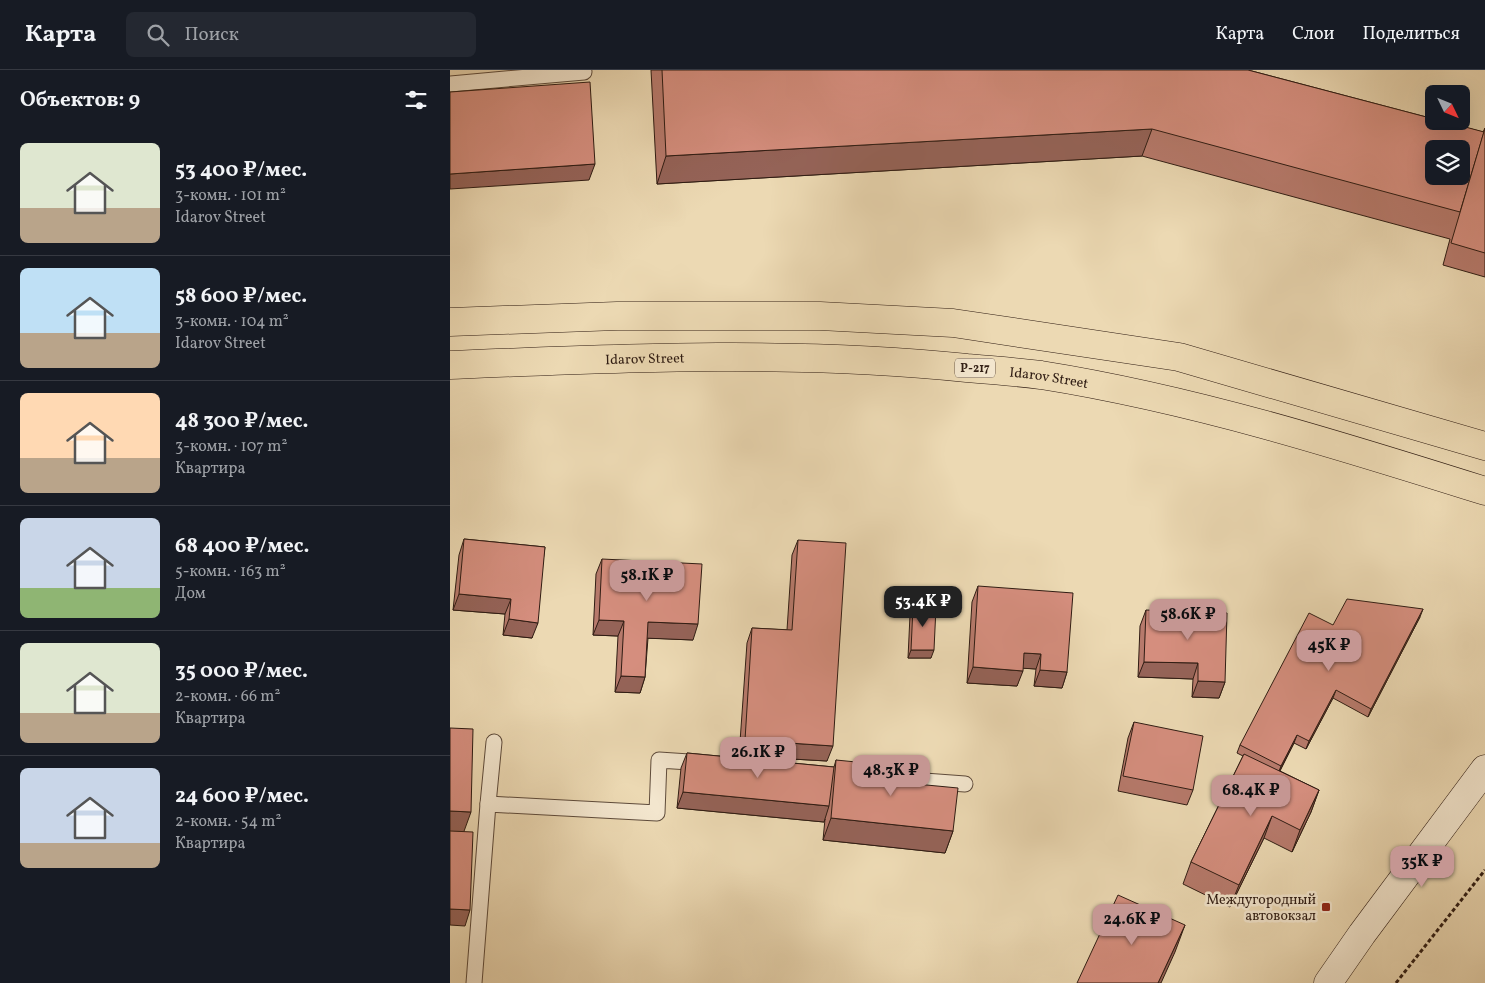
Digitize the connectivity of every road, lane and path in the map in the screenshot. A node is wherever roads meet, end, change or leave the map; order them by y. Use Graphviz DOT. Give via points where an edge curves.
graph roads {
  1 [pos="584,72"];
  2 [pos="450,84"];
  3 [pos="450,322"];
  4 [pos="450,365"];
  5 [pos="1485,446"];
  6 [pos="1485,491"];
  7 [pos="494,742"];
  8 [pos="718,764"];
  9 [pos="1485,769"];
  10 [pos="886,778"];
  11 [pos="965,784"];
  12 [pos="488,804"];
  13 [pos="1485,870"];
  14 [pos="474,983"];
  15 [pos="1328,983"];
  16 [pos="1396,983"];
  1 -- 2 [label="lane"];
  3 -- 5 [label="main road" via="617,316 820,316 953,324 1179,357"];
  4 -- 6 [label="main road, Idarov Street / Р-217" via="779,356 906,361 1039,375 1134,392 1239,417"];
  7 -- 12 [label="lane"];
  8 -- 12 [label="lane" via="659,760 657,813"];
  9 -- 15 [label="main road"];
  10 -- 11 [label="lane"];
  12 -- 14 [label="lane"];
  13 -- 16 [label="path"];
}
